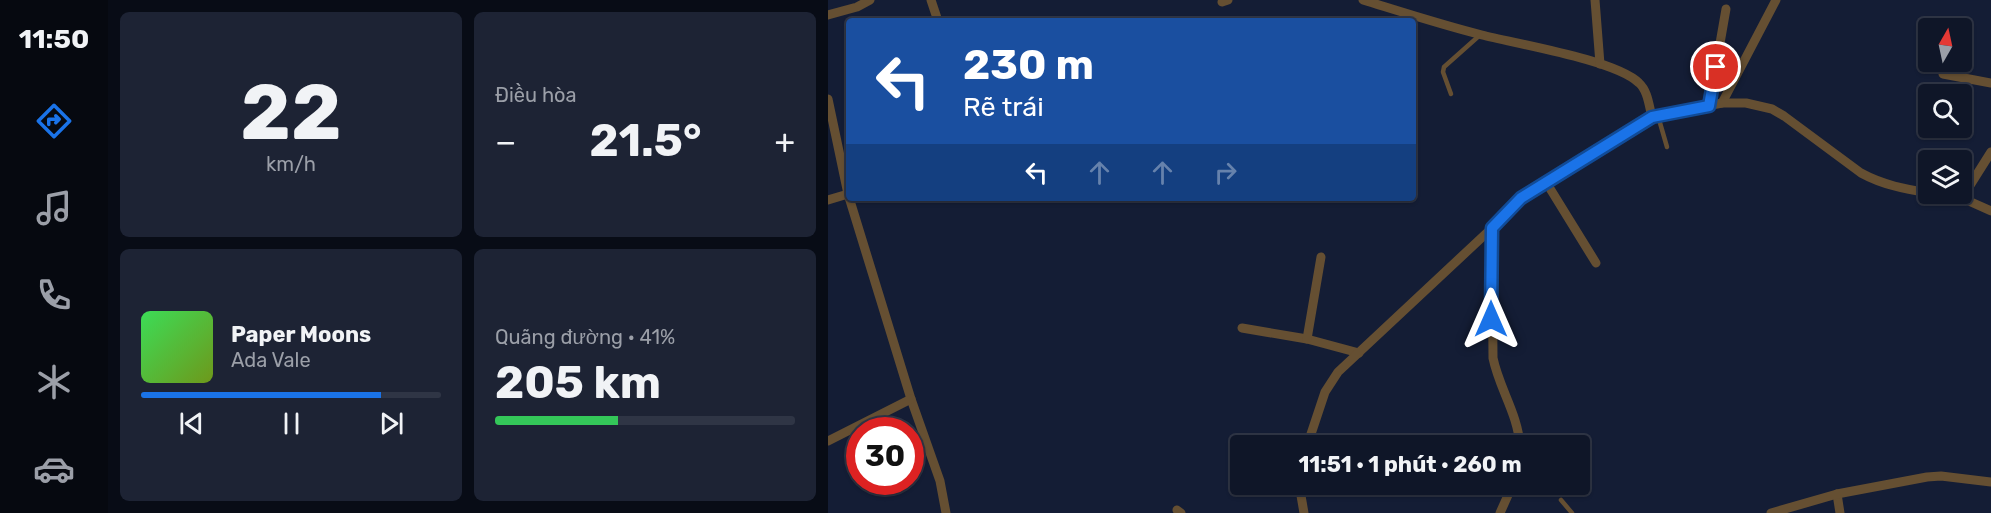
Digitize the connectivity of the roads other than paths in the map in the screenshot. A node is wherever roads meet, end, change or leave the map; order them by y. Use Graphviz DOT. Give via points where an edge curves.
graph roads {
  1 [pos="870,0"];
  2 [pos="932,0"];
  3 [pos="1363,0"];
  4 [pos="1595,0"];
  5 [pos="1776,0"];
  6 [pos="1726,9"];
  7 [pos="828,15"];
  8 [pos="937,18"];
  9 [pos="1480,35"];
  10 [pos="1600,64"];
  11 [pos="1943,74"];
  12 [pos="1991,83"];
  13 [pos="1451,94"];
  14 [pos="828,99"];
  15 [pos="1722,103"];
  16 [pos="1709,106"];
  17 [pos="1655,116"];
  18 [pos="1667,147"];
  19 [pos="1991,152"];
  20 [pos="1546,182"];
  21 [pos="1972,182"];
  22 [pos="846,184"];
  23 [pos="1918,191"];
  24 [pos="846,195"];
  25 [pos="828,200"];
  26 [pos="850,201"];
  27 [pos="1972,202"];
  28 [pos="1991,211"];
  29 [pos="1492,228"];
  30 [pos="1321,257"];
  31 [pos="1596,263"];
  32 [pos="1242,327"];
  33 [pos="1307,339"];
  34 [pos="1359,353"];
  35 [pos="911,399"];
  36 [pos="1311,435"];
  37 [pos="1518,435"];
  38 [pos="828,441"];
  39 [pos="1991,482"];
  40 [pos="1837,494"];
  41 [pos="1301,495"];
  42 [pos="1509,495"];
  43 [pos="1561,500"];
  44 [pos="946,513"];
  45 [pos="1304,513"];
  46 [pos="1500,513"];
  47 [pos="1572,513"];
  48 [pos="1771,513"];
  49 [pos="1840,513"];
  1 -- 7 [label="street"];
  2 -- 8 [label="street"];
  3 -- 9 [label="street"];
  4 -- 10 [label="street"];
  5 -- 15 [label="street"];
  6 -- 16 [label="street"];
  9 -- 10 [label="street"];
  9 -- 13 [label="lane" via="1444,67"];
  10 -- 17 [label="street" via="1640,83"];
  11 -- 12 [label="street"];
  14 -- 22 [label="street"];
  15 -- 16 [label="street"];
  15 -- 23 [label="street" via="1772,109 1873,180"];
  16 -- 17 [label="street"];
  17 -- 18 [label="lane"];
  17 -- 20 [label="street"];
  19 -- 21 [label="street"];
  20 -- 29 [label="street" via="1514,204"];
  20 -- 31 [label="street"];
  24 -- 25 [label="street"];
  26 -- 35 [label="street"];
  27 -- 28 [label="street"];
  29 -- 34 [label="street"];
  29 -- 37 [label="street" via="1493,358"];
  30 -- 33 [label="street"];
  32 -- 33 [label="street"];
  33 -- 34 [label="street"];
  34 -- 36 [label="street" via="1331,381"];
  35 -- 38 [label="street"];
  35 -- 44 [label="street" via="940,481"];
  39 -- 40 [label="street" via="1935,476"];
  40 -- 48 [label="street"];
  40 -- 49 [label="street"];
  41 -- 45 [label="street"];
  42 -- 46 [label="street"];
  43 -- 47 [label="lane"];
}
